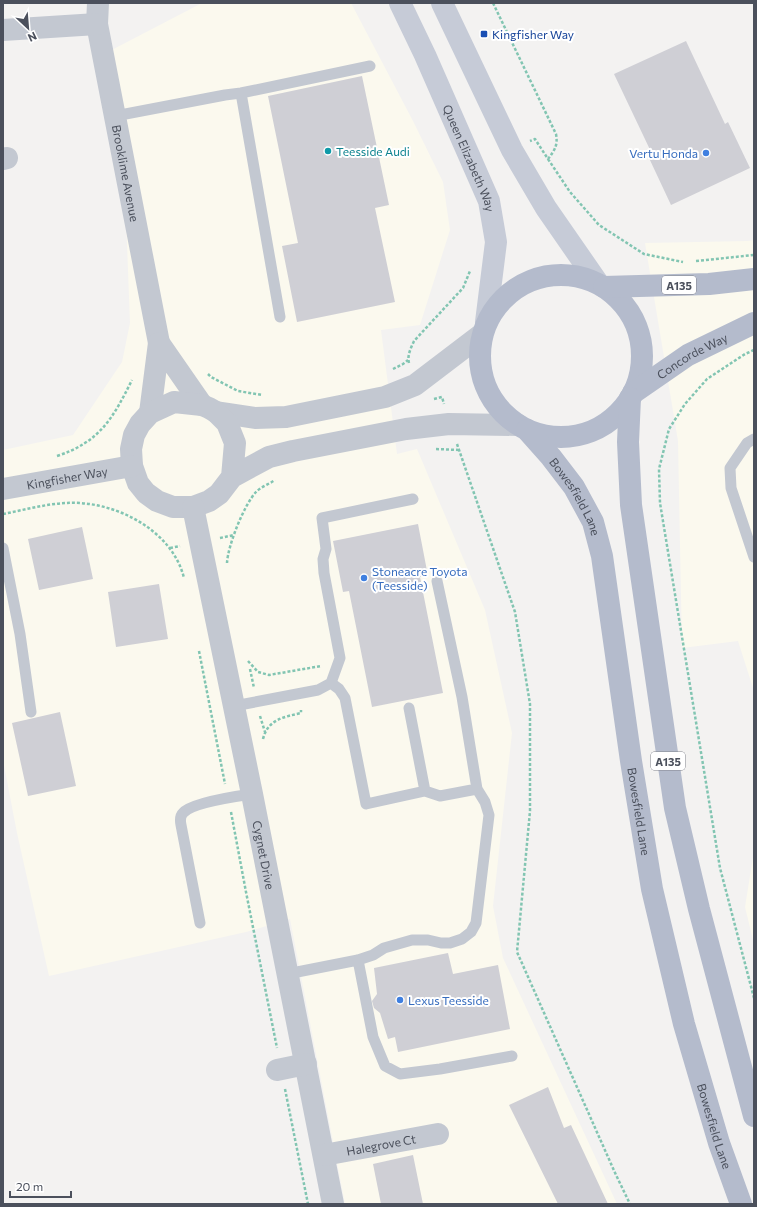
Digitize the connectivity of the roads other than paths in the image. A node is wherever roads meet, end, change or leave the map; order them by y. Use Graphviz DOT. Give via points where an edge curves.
graph roads {
  1 [pos="400,3"];
  2 [pos="442,3"];
  3 [pos="97,13"];
  4 [pos="3,30"];
  5 [pos="370,66"];
  6 [pos="241,93"];
  7 [pos="115,116"];
  8 [pos="754,279"];
  9 [pos="601,285"];
  10 [pos="280,317"];
  11 [pos="754,323"];
  12 [pos="484,328"];
  13 [pos="159,343"];
  14 [pos="632,395"];
  15 [pos="209,409"];
  16 [pos="150,413"];
  17 [pos="523,428"];
  18 [pos="754,439"];
  19 [pos="132,466"];
  20 [pos="232,477"];
  21 [pos="3,489"];
  22 [pos="413,499"];
  23 [pos="193,507"];
  24 [pos="3,548"];
  25 [pos="754,558"];
  26 [pos="437,581"];
  27 [pos="331,683"];
  28 [pos="234,706"];
  29 [pos="409,708"];
  30 [pos="30,712"];
  31 [pos="477,789"];
  32 [pos="425,792"];
  33 [pos="252,794"];
  34 [pos="200,923"];
  35 [pos="358,960"];
  36 [pos="287,974"];
  37 [pos="512,1056"];
  38 [pos="306,1064"];
  39 [pos="277,1070"];
  40 [pos="754,1116"];
  41 [pos="438,1134"];
  42 [pos="324,1154"];
  43 [pos="333,1204"];
  44 [pos="742,1204"];
  1 -- 12 [label="street, Queen Elizabeth Way" via="489,200 496,242"];
  2 -- 9 [label="street" via="512,150 546,208"];
  3 -- 4 [label="street"];
  3 -- 7 [label="street, Brooklime Avenue"];
  5 -- 6 [label="lane"];
  6 -- 7 [label="lane"];
  6 -- 10 [label="lane"];
  7 -- 13 [label="street, Brooklime Avenue"];
  8 -- 9 [label="main road, A135" via="709,284"];
  9 -- 12 [label="main road, A135" via="567,274 548,275 529,281 504,297 494,308"];
  9 -- 14 [label="main road, A135" via="626,307 636,323 642,360"];
  11 -- 14 [label="main road, Concorde Way / A135" via="688,355"];
  12 -- 15 [label="street" via="415,385 385,397 286,417 255,418"];
  12 -- 17 [label="main road, A135" via="480,366 487,391 501,411"];
  13 -- 15 [label="street"];
  13 -- 16 [label="street"];
  14 -- 17 [label="main road, A135" via="616,415 592,431 565,437 549,436"];
  14 -- 40 [label="main road, A135" via="628,442 631,505 675,808 698,909"];
  15 -- 16 [label="street" via="174,402"];
  15 -- 20 [label="street" via="227,423 236,443"];
  16 -- 19 [label="street" via="134,435 131,449"];
  17 -- 20 [label="street" via="449,424 406,429 269,457"];
  17 -- 44 [label="main road, Bowesfield Lane / A135" via="551,457 574,487 593,522 602,556 652,889 684,1024 720,1143"];
  18 -- 25 [label="lane" via="748,443 730,468 731,488"];
  19 -- 21 [label="street, Kingfisher Way"];
  19 -- 23 [label="street" via="138,483 157,501 173,507"];
  20 -- 23 [label="street" via="219,494"];
  22 -- 27 [label="lane" via="322,518 326,549 323,559 324,573 340,658"];
  23 -- 28 [label="street, Cygnet Drive"];
  24 -- 30 [label="lane" via="20,634"];
  26 -- 31 [label="lane" via="462,697"];
  27 -- 28 [label="lane" via="318,690"];
  27 -- 32 [label="lane" via="339,689 344,698 366,804"];
  28 -- 33 [label="street, Cygnet Drive"];
  29 -- 32 [label="lane"];
  31 -- 32 [label="lane" via="440,796"];
  31 -- 35 [label="lane" via="489,815 476,924 471,932 450,943 412,940 384,948"];
  33 -- 34 [label="lane" via="191,807 180,817"];
  33 -- 36 [label="street, Cygnet Drive"];
  35 -- 36 [label="lane"];
  35 -- 37 [label="lane" via="373,1037 385,1066 400,1074"];
  36 -- 38 [label="street, Cygnet Drive"];
  38 -- 39 [label="street"];
  38 -- 42 [label="street, Cygnet Drive"];
  41 -- 42 [label="street, Halegrove Ct"];
  42 -- 43 [label="street, Cygnet Drive"];
}
